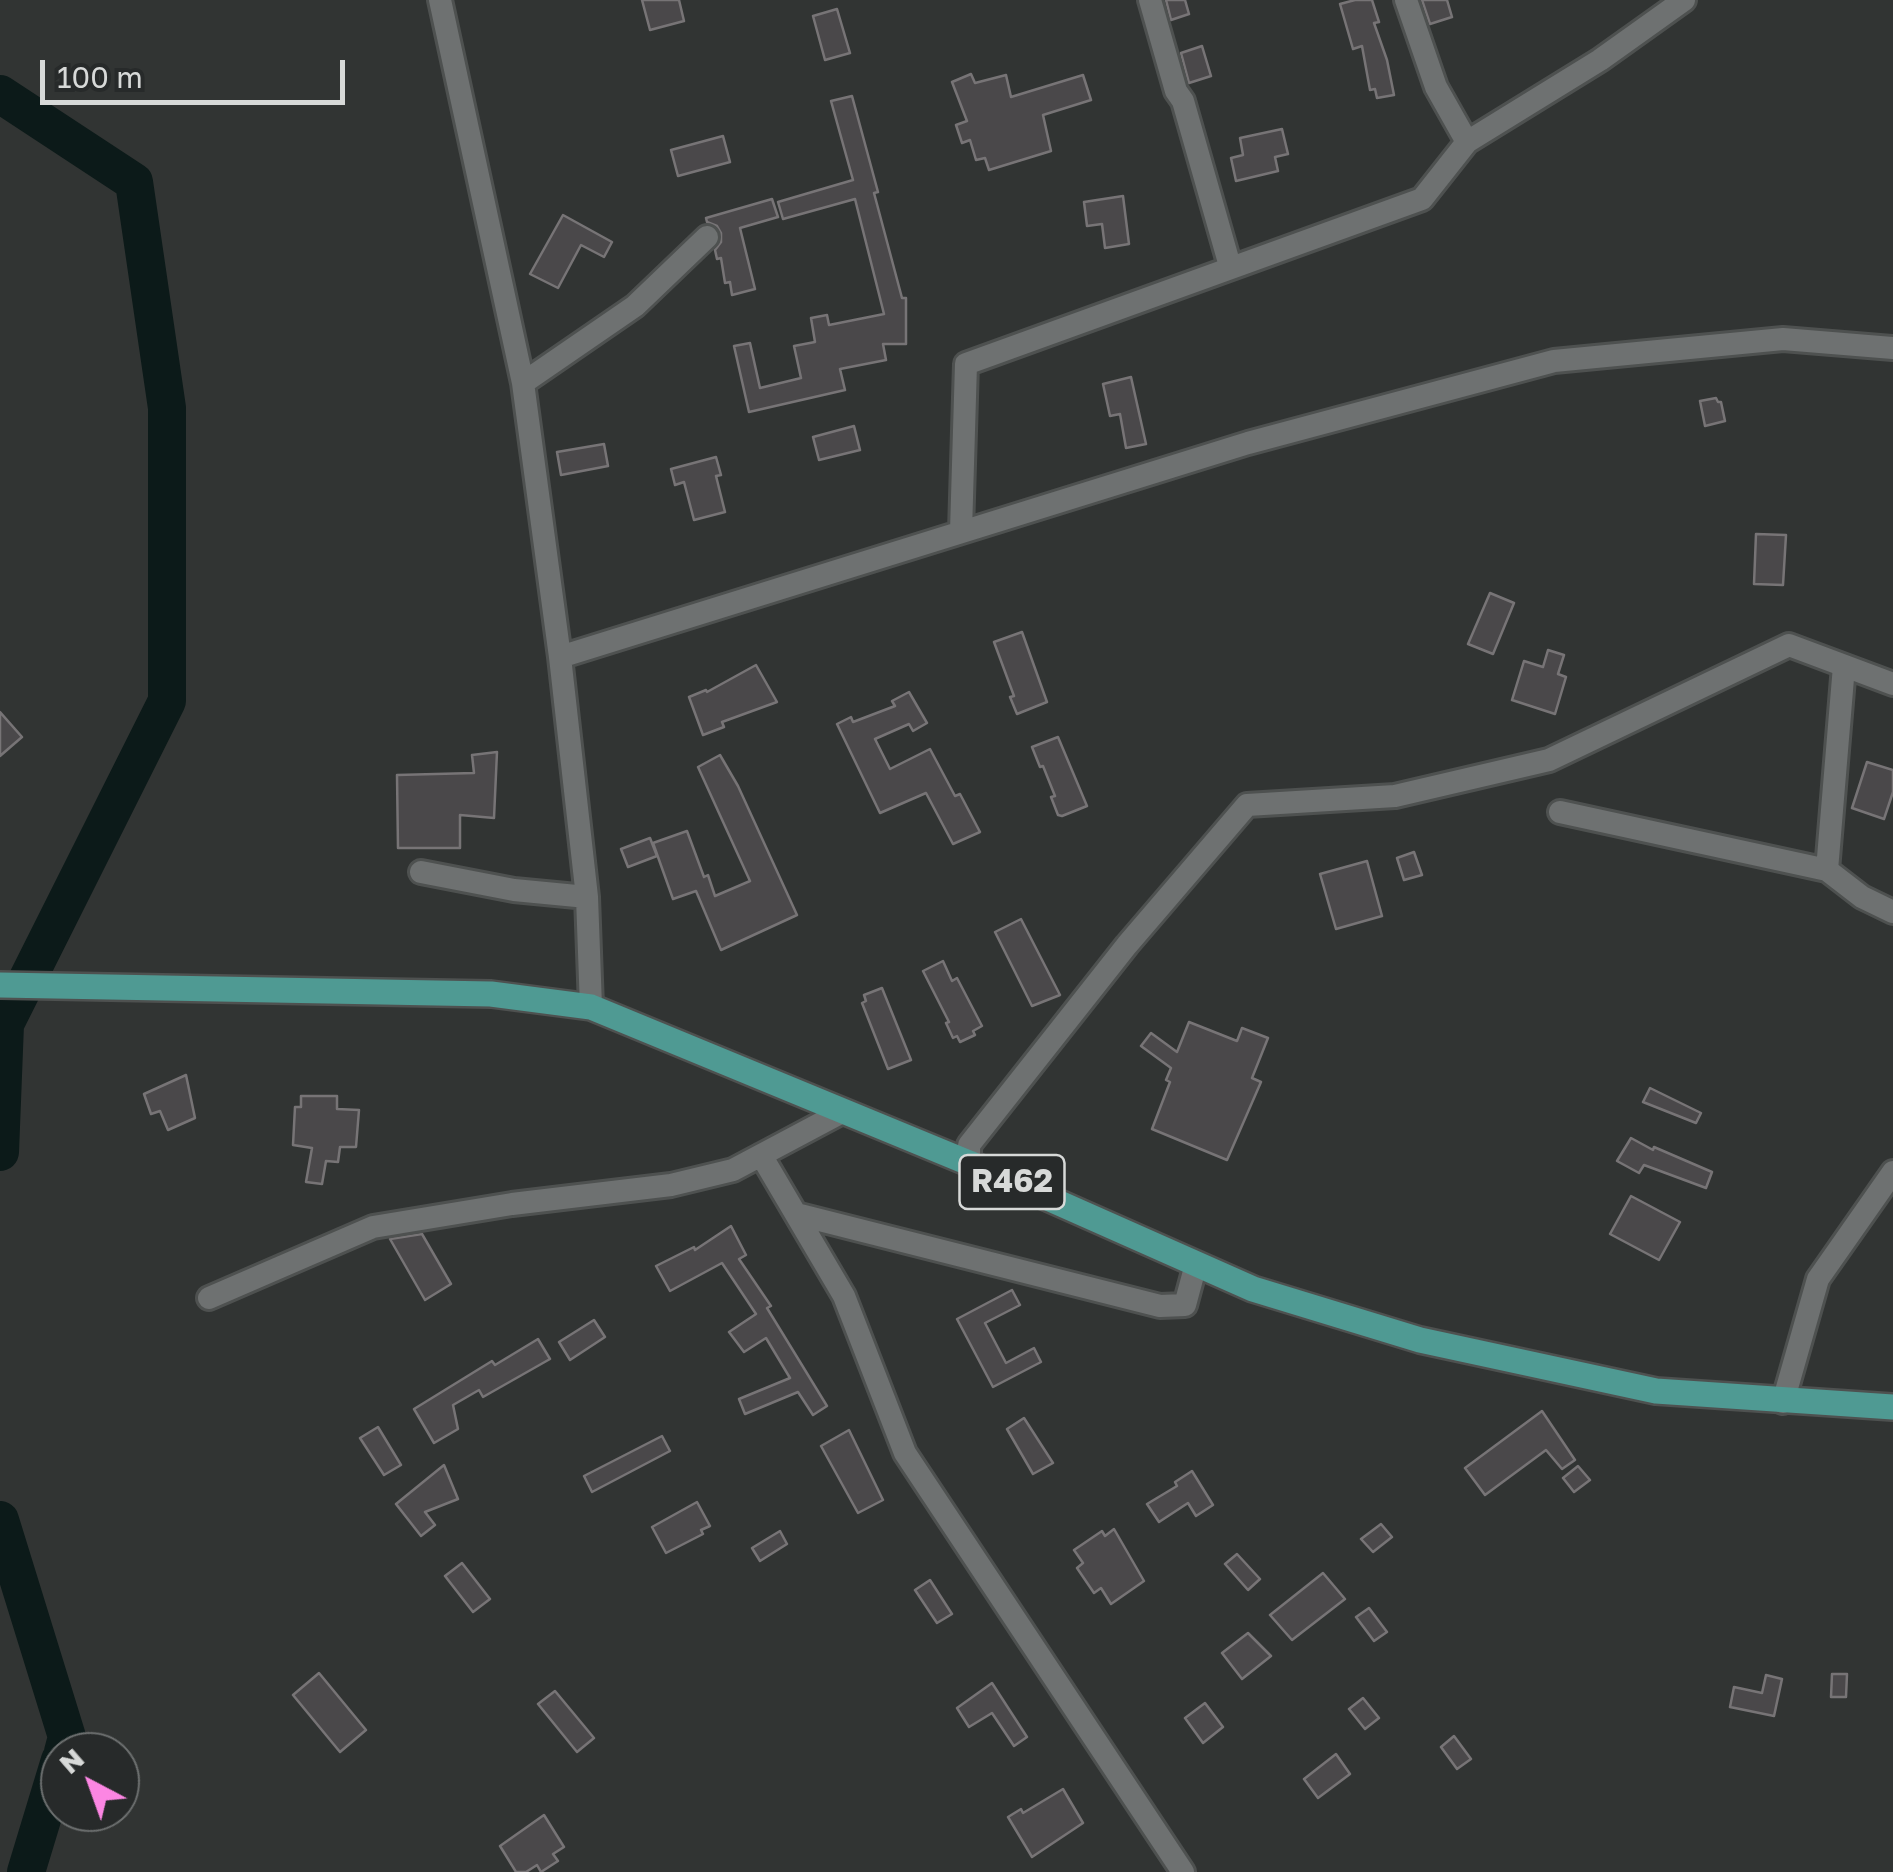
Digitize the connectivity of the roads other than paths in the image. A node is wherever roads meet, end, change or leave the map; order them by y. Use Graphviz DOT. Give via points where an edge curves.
graph roads {
  1 [pos="440,0"];
  2 [pos="1150,0"];
  3 [pos="1406,0"];
  4 [pos="1684,0"];
  5 [pos="1466,142"];
  6 [pos="707,237"];
  7 [pos="1230,266"];
  8 [pos="1893,348"];
  9 [pos="523,383"];
  10 [pos="961,530"];
  11 [pos="560,657"];
  12 [pos="1844,666"];
  13 [pos="1893,684"];
  14 [pos="1560,812"];
  15 [pos="1827,870"];
  16 [pos="421,872"];
  17 [pos="587,897"];
  18 [pos="1893,912"];
  19 [pos="0,985"];
  20 [pos="591,1007"];
  21 [pos="844,1110"];
  22 [pos="760,1155"];
  23 [pos="968,1163"];
  24 [pos="1893,1172"];
  25 [pos="796,1214"];
  26 [pos="1196,1264"];
  27 [pos="208,1298"];
  28 [pos="1783,1402"];
  29 [pos="1893,1407"];
  30 [pos="1183,1872"];
  1 -- 9 [label="street"];
  2 -- 7 [label="street"];
  3 -- 5 [label="street" via="1436,87"];
  4 -- 5 [label="street"];
  5 -- 7 [label="street" via="1422,200"];
  6 -- 9 [label="street" via="635,306"];
  7 -- 10 [label="street" via="966,364"];
  8 -- 10 [label="street" via="1784,339 1554,361 1248,443"];
  9 -- 11 [label="street"];
  10 -- 11 [label="street"];
  11 -- 17 [label="street"];
  12 -- 13 [label="street"];
  12 -- 15 [label="street"];
  12 -- 23 [label="street" via="1789,645 1550,760 1395,796 1247,805 968,1145"];
  14 -- 15 [label="street"];
  15 -- 18 [label="street"];
  16 -- 17 [label="street"];
  17 -- 20 [label="street"];
  19 -- 20 [label="main road, R462" via="491,994"];
  20 -- 21 [label="main road, R462"];
  21 -- 22 [label="street"];
  21 -- 23 [label="main road, R462"];
  22 -- 25 [label="street"];
  22 -- 27 [label="street" via="733,1170 671,1185 373,1227"];
  23 -- 26 [label="main road, R462"];
  24 -- 28 [label="street" via="1818,1280"];
  25 -- 26 [label="street" via="1160,1306 1185,1305"];
  25 -- 30 [label="street" via="844,1296 905,1453"];
  26 -- 28 [label="main road, R462" via="1253,1289 1420,1340 1656,1391"];
  28 -- 29 [label="main road, R462"];
}
